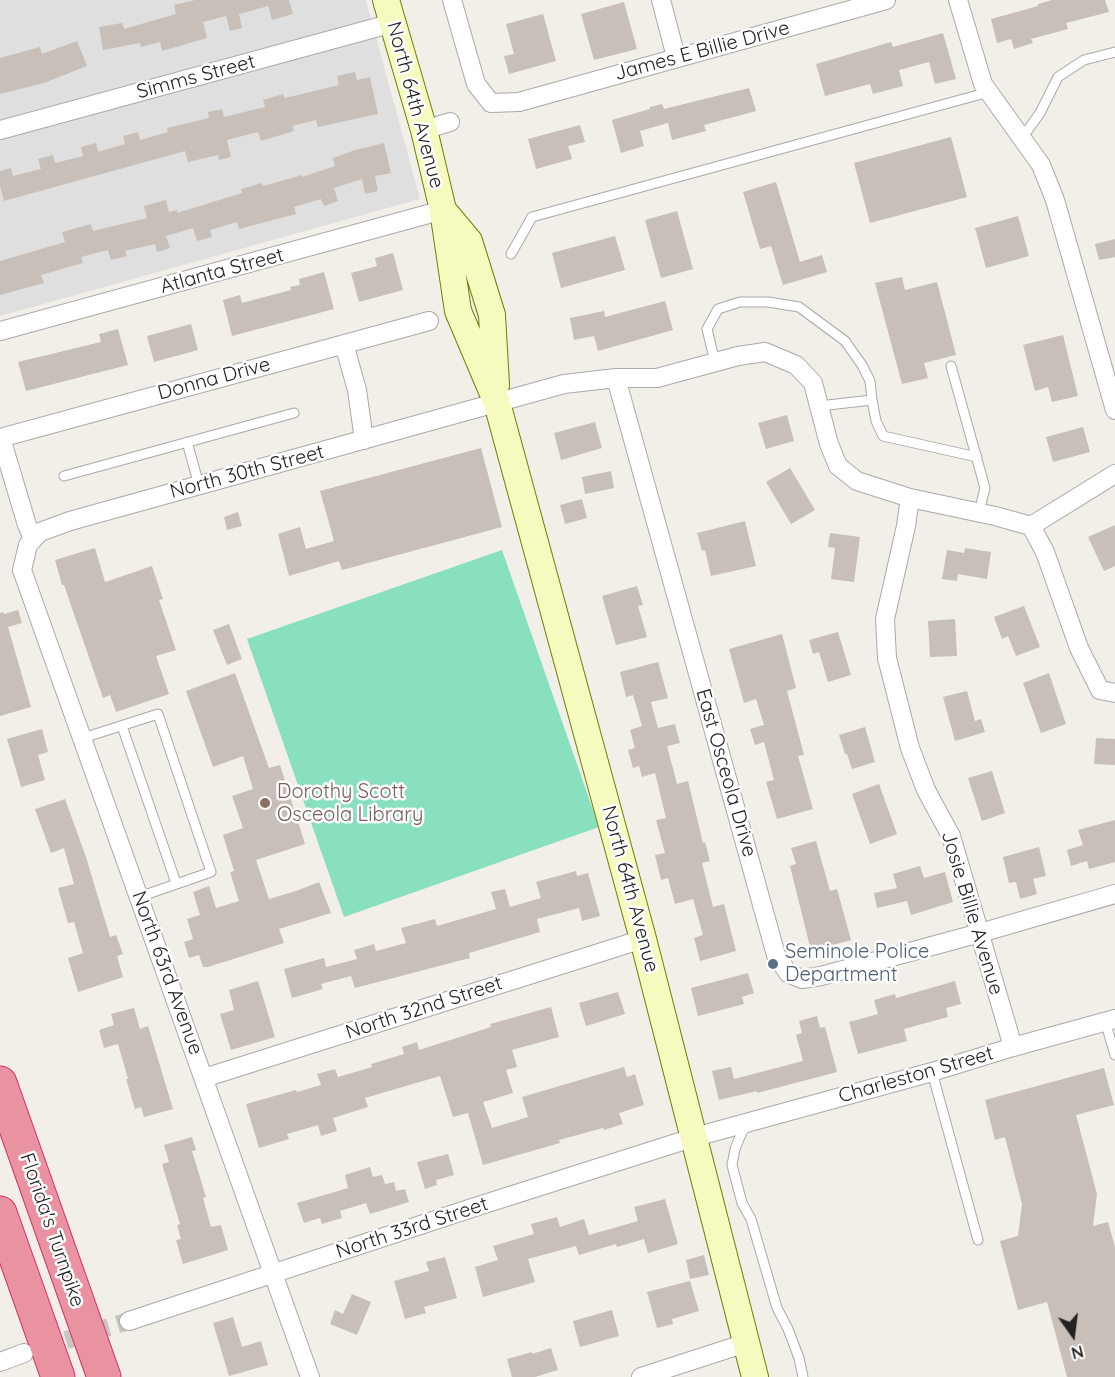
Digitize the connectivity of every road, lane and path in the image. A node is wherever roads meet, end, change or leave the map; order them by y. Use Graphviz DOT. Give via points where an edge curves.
graph roads {
  1 [pos="452,0"];
  2 [pos="661,0"];
  3 [pos="886,0"];
  4 [pos="958,0"];
  5 [pos="390,12"];
  6 [pos="1115,52"];
  7 [pos="676,57"];
  8 [pos="989,92"];
  9 [pos="450,122"];
  10 [pos="0,130"];
  11 [pos="423,130"];
  12 [pos="1022,138"];
  13 [pos="443,210"];
  14 [pos="511,254"];
  15 [pos="429,321"];
  16 [pos="0,331"];
  17 [pos="344,344"];
  18 [pos="715,362"];
  19 [pos="951,366"];
  20 [pos="616,378"];
  21 [pos="872,400"];
  22 [pos="497,403"];
  23 [pos="819,406"];
  24 [pos="1115,410"];
  25 [pos="294,413"];
  26 [pos="0,438"];
  27 [pos="364,440"];
  28 [pos="187,442"];
  29 [pos="977,457"];
  30 [pos="1115,474"];
  31 [pos="64,476"];
  32 [pos="200,485"];
  33 [pos="910,498"];
  34 [pos="979,512"];
  35 [pos="1031,526"];
  36 [pos="33,539"];
  37 [pos="1115,693"];
  38 [pos="122,726"];
  39 [pos="82,738"];
  40 [pos="176,883"];
  41 [pos="1115,894"];
  42 [pos="139,897"];
  43 [pos="980,933"];
  44 [pos="643,939"];
  45 [pos="1110,1020"];
  46 [pos="1013,1047"];
  47 [pos="1115,1055"];
  48 [pos="932,1072"];
  49 [pos="204,1078"];
  50 [pos="0,1083"];
  51 [pos="752,1121"];
  52 [pos="706,1134"];
  53 [pos="0,1213"];
  54 [pos="978,1240"];
  55 [pos="273,1274"];
  56 [pos="129,1322"];
  57 [pos="746,1343"];
  58 [pos="24,1353"];
  59 [pos="0,1362"];
  60 [pos="58,1377"];
  61 [pos="104,1377"];
  62 [pos="310,1377"];
  63 [pos="641,1377"];
  64 [pos="755,1377"];
  65 [pos="803,1377"];
  1 -- 7 [label="street, James E Billie Drive" via="476,84 491,104 519,102"];
  2 -- 7 [label="street"];
  3 -- 7 [label="street, James E Billie Drive"];
  4 -- 8 [label="street" via="983,84"];
  5 -- 10 [label="street, Simms Street"];
  5 -- 11 [label="street, North 64th Avenue"];
  6 -- 12 [label="lane" via="1084,60 1058,77"];
  8 -- 12 [label="street"];
  8 -- 14 [label="lane" via="532,217"];
  9 -- 11 [label="street"];
  11 -- 13 [label="street, North 64th Avenue"];
  12 -- 24 [label="street" via="1041,165 1055,200"];
  13 -- 16 [label="street, Atlanta Street"];
  13 -- 22 [label="street, North 64th Avenue" via="458,311"];
  15 -- 17 [label="street, Donna Drive"];
  17 -- 26 [label="street, Donna Drive"];
  17 -- 27 [label="street" via="357,390"];
  18 -- 20 [label="street" via="657,378"];
  18 -- 21 [label="lane" via="707,329 718,309 740,302 799,307 845,341 870,381"];
  18 -- 23 [label="street" via="765,352 796,365 813,383"];
  19 -- 29 [label="lane"];
  20 -- 22 [label="street" via="564,384"];
  20 -- 43 [label="street, East Osceola Drive" via="776,955 788,973 802,979"];
  21 -- 23 [label="lane"];
  21 -- 29 [label="lane" via="883,436"];
  22 -- 27 [label="street, North 30th Street"];
  22 -- 44 [label="street, North 64th Avenue"];
  23 -- 33 [label="street" via="838,466 856,481"];
  25 -- 28 [label="lane"];
  26 -- 36 [label="street"];
  27 -- 32 [label="street, North 30th Street"];
  28 -- 31 [label="lane"];
  28 -- 32 [label="lane"];
  29 -- 34 [label="lane" via="985,488"];
  30 -- 35 [label="street"];
  32 -- 36 [label="street, North 30th Street" via="70,521 40,532"];
  33 -- 34 [label="street"];
  33 -- 43 [label="street, Josie Billie Avenue" via="885,619 887,658 910,748 926,790 951,836"];
  34 -- 35 [label="street"];
  35 -- 37 [label="street" via="1045,552 1079,648 1100,690"];
  36 -- 39 [label="street, North 63rd Avenue" via="22,570"];
  38 -- 39 [label="lane"];
  38 -- 40 [label="lane"];
  38 -- 40 [label="lane" via="158,714 211,872"];
  39 -- 42 [label="street, North 63rd Avenue"];
  40 -- 42 [label="lane"];
  41 -- 43 [label="street, East Osceola Drive"];
  42 -- 49 [label="street, North 63rd Avenue"];
  43 -- 46 [label="street, Josie Billie Avenue"];
  44 -- 49 [label="street, North 32nd Street"];
  44 -- 52 [label="street, North 64th Avenue"];
  45 -- 46 [label="street, Charleston Street"];
  45 -- 47 [label="lane"];
  46 -- 48 [label="street, Charleston Street"];
  48 -- 51 [label="street, Charleston Street"];
  48 -- 54 [label="lane"];
  49 -- 55 [label="street, North 63rd Avenue"];
  50 -- 61 [label="highway, Florida's Turnpike"];
  51 -- 52 [label="street, Charleston Street"];
  51 -- 65 [label="lane" via="742,1132 732,1164"];
  52 -- 55 [label="street, North 33rd Street"];
  52 -- 57 [label="street, North 64th Avenue"];
  53 -- 60 [label="highway"];
  55 -- 56 [label="street, North 33rd Street"];
  55 -- 62 [label="street, North 63rd Avenue"];
  57 -- 63 [label="street"];
  57 -- 64 [label="street, North 64th Avenue"];
  58 -- 59 [label="street"];
}
